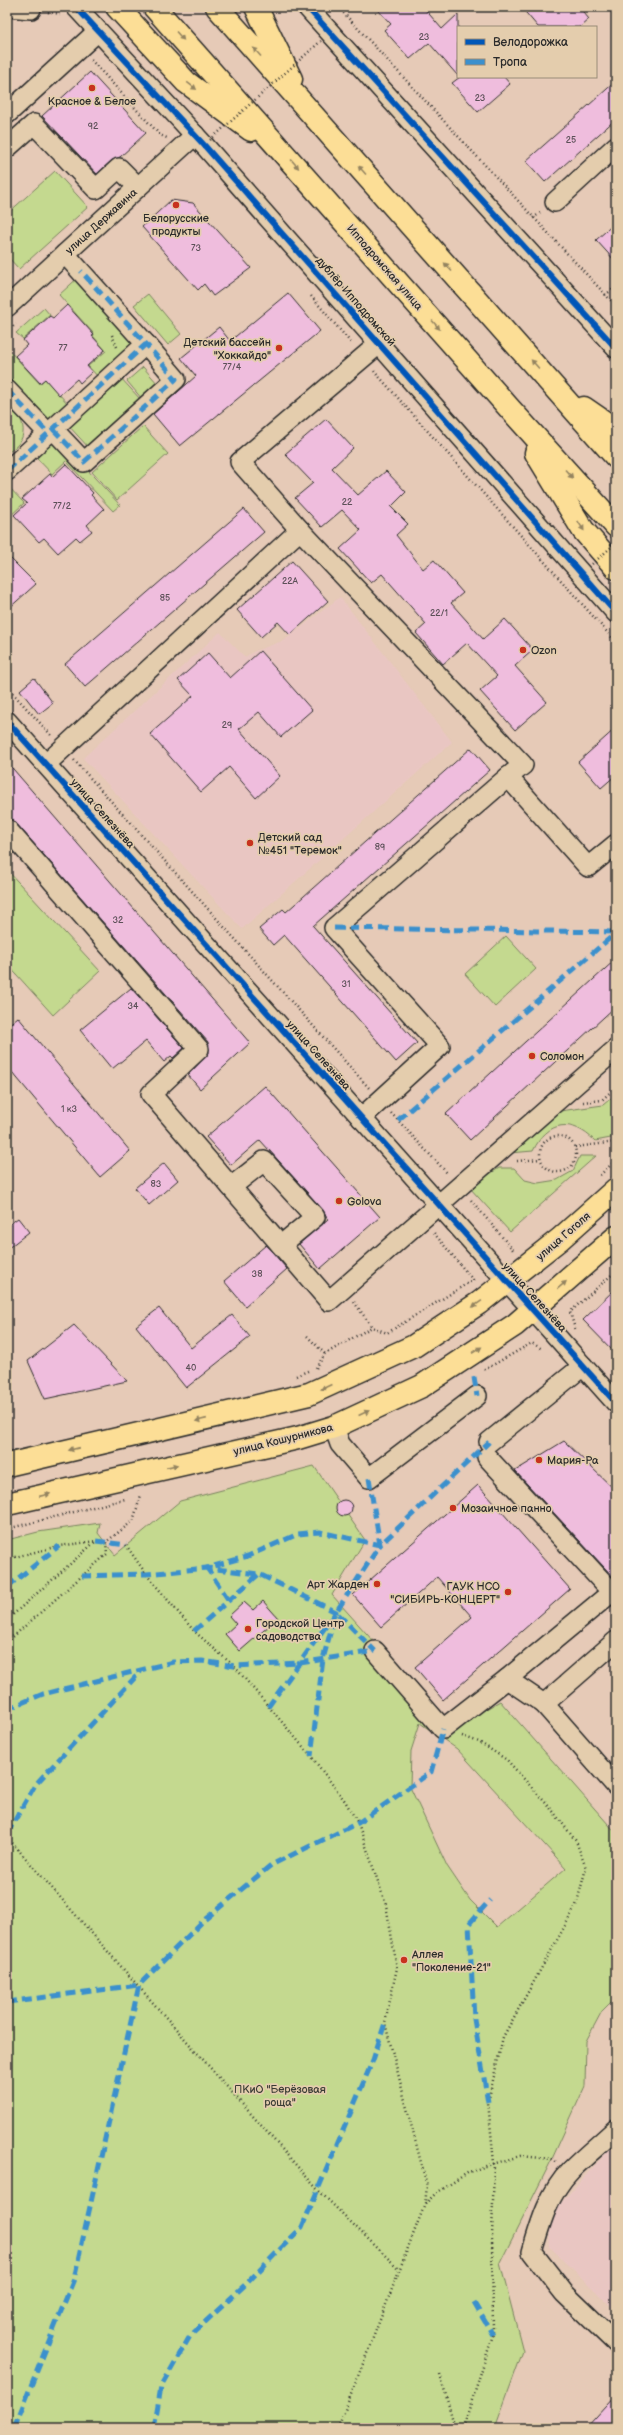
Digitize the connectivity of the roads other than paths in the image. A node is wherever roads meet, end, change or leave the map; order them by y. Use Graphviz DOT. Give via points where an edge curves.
graph roads {
  1 [pos="7,7"];
  2 [pos="117,7"];
  3 [pos="154,7"];
  4 [pos="217,7"];
  5 [pos="256,7"];
  6 [pos="307,7"];
  7 [pos="31,10"];
  8 [pos="67,11"];
  9 [pos="98,31"];
  10 [pos="304,105"];
  11 [pos="7,114"];
  12 [pos="196,140"];
  13 [pos="277,145"];
  14 [pos="616,146"];
  15 [pos="7,148"];
  16 [pos="138,187"];
  17 [pos="555,202"];
  18 [pos="65,254"];
  19 [pos="7,307"];
  20 [pos="380,343"];
  21 [pos="146,344"];
  22 [pos="616,348"];
  23 [pos="554,386"];
  24 [pos="7,390"];
  25 [pos="510,409"];
  26 [pos="616,430"];
  27 [pos="51,431"];
  28 [pos="616,457"];
  29 [pos="7,471"];
  30 [pos="616,526"];
  31 [pos="300,530"];
  32 [pos="616,568"];
  33 [pos="616,613"];
  34 [pos="7,720"];
  35 [pos="46,764"];
  36 [pos="508,777"];
  37 [pos="7,829"];
  38 [pos="616,844"];
  39 [pos="616,1049"];
  40 [pos="361,1118"];
  41 [pos="231,1187"];
  42 [pos="616,1189"];
  43 [pos="439,1204"];
  44 [pos="616,1237"];
  45 [pos="282,1245"];
  46 [pos="509,1282"];
  47 [pos="532,1310"];
  48 [pos="583,1366"];
  49 [pos="477,1396"];
  50 [pos="616,1403"];
  51 [pos="334,1427"];
  52 [pos="7,1465"];
  53 [pos="7,1504"];
  54 [pos="616,1641"];
  55 [pos="375,1650"];
  56 [pos="507,1679"];
  57 [pos="544,1704"];
  58 [pos="616,1786"];
  59 [pos="616,2129"];
  60 [pos="616,2343"];
  1 -- 7 [label="street"];
  2 -- 13 [label="main road, one-way" via="186,82 251,130"];
  3 -- 13 [label="main road, Ипподромская улица, one-way"];
  10 -- 4 [label="main road, one-way"];
  5 -- 10 [label="main road"];
  6 -- 22 [label="street"];
  8 -- 9 [label="street, дублёр Ипподромской"];
  9 -- 11 [label="street"];
  9 -- 12 [label="street, дублёр Ипподромской"];
  23 -- 10 [label="main road, one-way"];
  12 -- 16 [label="street, улица Державина"];
  12 -- 20 [label="street, дублёр Ипподромской"];
  13 -- 25 [label="main road, Ипподромская улица, one-way"];
  14 -- 17 [label="street"];
  15 -- 16 [label="street" via="34,124 96,189 119,168"];
  16 -- 18 [label="street, улица Державина"];
  18 -- 19 [label="street, улица Державина"];
  18 -- 21 [label="street"];
  20 -- 31 [label="street" via="240,462"];
  20 -- 33 [label="street, дублёр Ипподромской"];
  21 -- 27 [label="street"];
  21 -- 27 [label="street" via="176,379 84,462"];
  23 -- 26 [label="main road"];
  23 -- 28 [label="main road"];
  24 -- 27 [label="street"];
  25 -- 30 [label="main road, Ипподромская улица, one-way"];
  25 -- 32 [label="main road, one-way" via="583,530"];
  27 -- 29 [label="street"];
  31 -- 35 [label="street"];
  31 -- 36 [label="street" via="523,765"];
  34 -- 35 [label="street, улица Селезнёва"];
  35 -- 40 [label="street, улица Селезнёва"];
  36 -- 38 [label="street" via="588,867"];
  36 -- 40 [label="street" via="334,928 440,1046"];
  37 -- 41 [label="street" via="199,1049 151,1094"];
  39 -- 43 [label="street"];
  40 -- 43 [label="street, улица Селезнёва"];
  41 -- 45 [label="street"];
  41 -- 45 [label="street" via="264,1161 315,1217"];
  42 -- 46 [label="main road, улица Гоголя"];
  43 -- 45 [label="street" via="330,1300"];
  43 -- 46 [label="street, улица Селезнёва"];
  47 -- 44 [label="main road, one-way"];
  46 -- 47 [label="street, улица Селезнёва"];
  46 -- 52 [label="main road, one-way" via="414,1346 309,1394"];
  47 -- 48 [label="street, улица Селезнёва"];
  51 -- 47 [label="main road, улица Кошурникова, one-way" via="422,1386 507,1331"];
  48 -- 50 [label="street, улица Селезнёва"];
  48 -- 56 [label="street" via="488,1449 612,1592"];
  49 -- 51 [label="street" via="369,1478 340,1444"];
  53 -- 51 [label="main road, улица Кошурникова, one-way"];
  54 -- 57 [label="street"];
  55 -- 56 [label="street" via="443,1729"];
  56 -- 57 [label="street"];
  57 -- 58 [label="street"];
  59 -- 60 [label="street" via="570,2171 558,2186 541,2219 532,2252 564,2293"];
}
